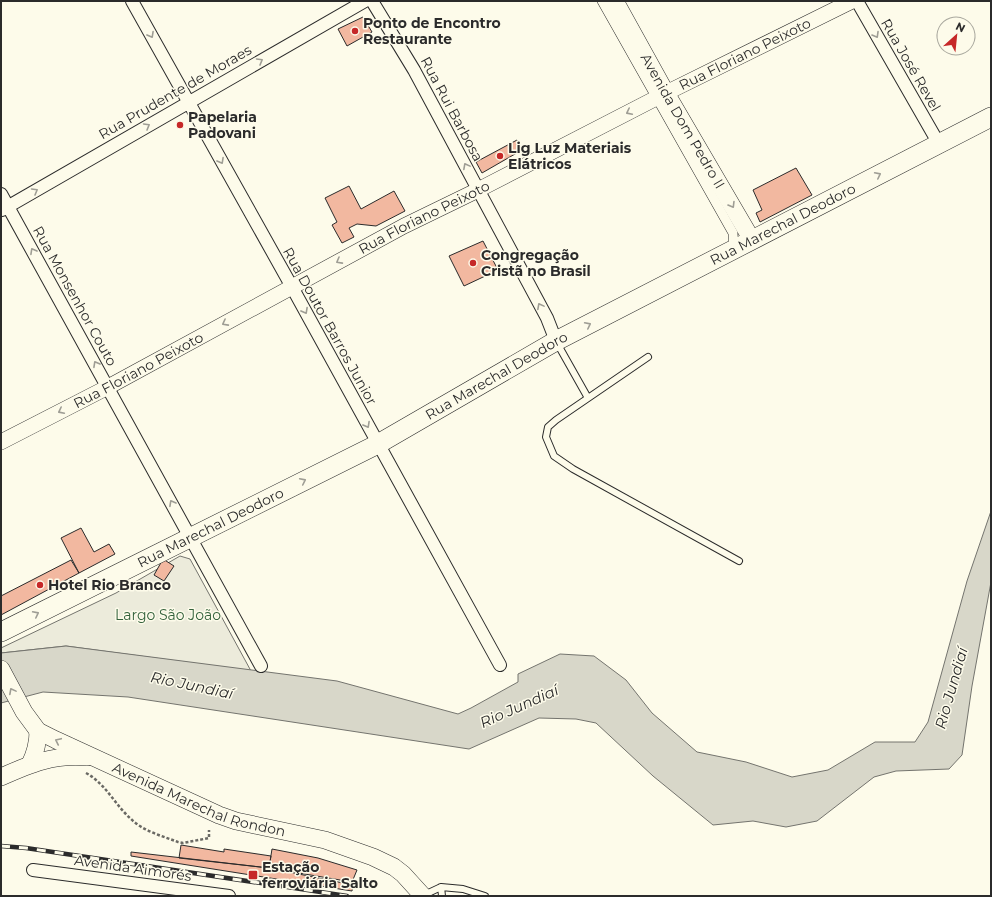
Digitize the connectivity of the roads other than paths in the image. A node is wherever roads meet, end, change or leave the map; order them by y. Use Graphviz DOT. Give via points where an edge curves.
graph roads {
  1 [pos="132,1"];
  2 [pos="365,1"];
  3 [pos="372,1"];
  4 [pos="602,1"];
  5 [pos="615,1"];
  6 [pos="852,1"];
  7 [pos="857,1"];
  8 [pos="661,95"];
  9 [pos="188,102"];
  10 [pos="991,118"];
  11 [pos="939,144"];
  12 [pos="478,190"];
  13 [pos="1,194"];
  14 [pos="5,209"];
  15 [pos="752,240"];
  16 [pos="734,249"];
  17 [pos="292,287"];
  18 [pos="556,341"];
  19 [pos="648,356"];
  20 [pos="108,386"];
  21 [pos="588,398"];
  22 [pos="1,442"];
  23 [pos="378,444"];
  24 [pos="190,537"];
  25 [pos="740,561"];
  26 [pos="1,632"];
  27 [pos="500,665"];
  28 [pos="261,666"];
  29 [pos="1,669"];
  30 [pos="38,731"];
  31 [pos="93,758"];
  32 [pos="30,764"];
  33 [pos="1,777"];
  34 [pos="33,870"];
  35 [pos="441,887"];
  36 [pos="230,896"];
  37 [pos="423,896"];
  38 [pos="442,896"];
  39 [pos="485,896"];
  1 -- 9 [label="street, Rua Doutor Barros Junior, one-way"];
  9 -- 2 [label="street, Rua Prudente de Moraes, one-way"];
  12 -- 3 [label="street, Rua Rui Barbosa, one-way" via="414,70"];
  4 -- 8 [label="street"];
  5 -- 8 [label="main road, Avenida Dom Pedro II"];
  6 -- 8 [label="street, Rua Floriano Peixoto"];
  7 -- 11 [label="street, Rua José Revel, one-way"];
  8 -- 12 [label="street, Rua Floriano Peixoto, one-way"];
  8 -- 15 [label="main road, Avenida Dom Pedro II, one-way"];
  8 -- 16 [label="street" via="733,233"];
  14 -- 9 [label="street, Rua Prudente de Moraes, one-way"];
  9 -- 17 [label="street, Rua Doutor Barros Junior, one-way"];
  10 -- 11 [label="main road, Rua Marechal Deodoro"];
  15 -- 11 [label="main road, Rua Marechal Deodoro, one-way"];
  12 -- 17 [label="street, Rua Floriano Peixoto, one-way" via="404,226"];
  18 -- 12 [label="street, Rua Rui Barbosa, one-way" via="547,318"];
  13 -- 14 [label="street, Rua Monsenhor Couto"];
  20 -- 14 [label="street, Rua Monsenhor Couto, one-way"];
  15 -- 16 [label="main road, Rua Marechal Deodoro"];
  18 -- 16 [label="main road, Rua Marechal Deodoro, one-way"];
  17 -- 20 [label="street, Rua Floriano Peixoto, one-way"];
  17 -- 23 [label="street, Rua Doutor Barros Junior, one-way"];
  18 -- 21 [label="lane"];
  18 -- 23 [label="main road, Rua Marechal Deodoro"];
  19 -- 21 [label="lane"];
  20 -- 22 [label="street, Rua Floriano Peixoto, one-way"];
  24 -- 20 [label="street, Rua Monsenhor Couto, one-way"];
  21 -- 25 [label="lane" via="548,427 546,437 554,456 572,469"];
  24 -- 23 [label="main road, Rua Marechal Deodoro, one-way"];
  23 -- 27 [label="street, Rua Doutor Barros Junior"];
  26 -- 24 [label="main road, Rua Marechal Deodoro, one-way"];
  24 -- 28 [label="street, Rua Monsenhor Couto"];
  30 -- 29 [label="main road, Avenida Marechal Rondon, one-way" via="24,712"];
  31 -- 30 [label="main road, Avenida Marechal Rondon, one-way"];
  30 -- 32 [label="main road" via="37,748"];
  31 -- 32 [label="main road" via="56,757"];
  31 -- 37 [label="main road, Avenida Marechal Rondon" via="219,815 325,840 373,857 399,870"];
  32 -- 33 [label="main road"];
  34 -- 36 [label="street, Avenida Aimorés"];
  35 -- 37 [label="lane"];
  35 -- 38 [label="lane"];
  35 -- 39 [label="lane" via="463,889"];
}
